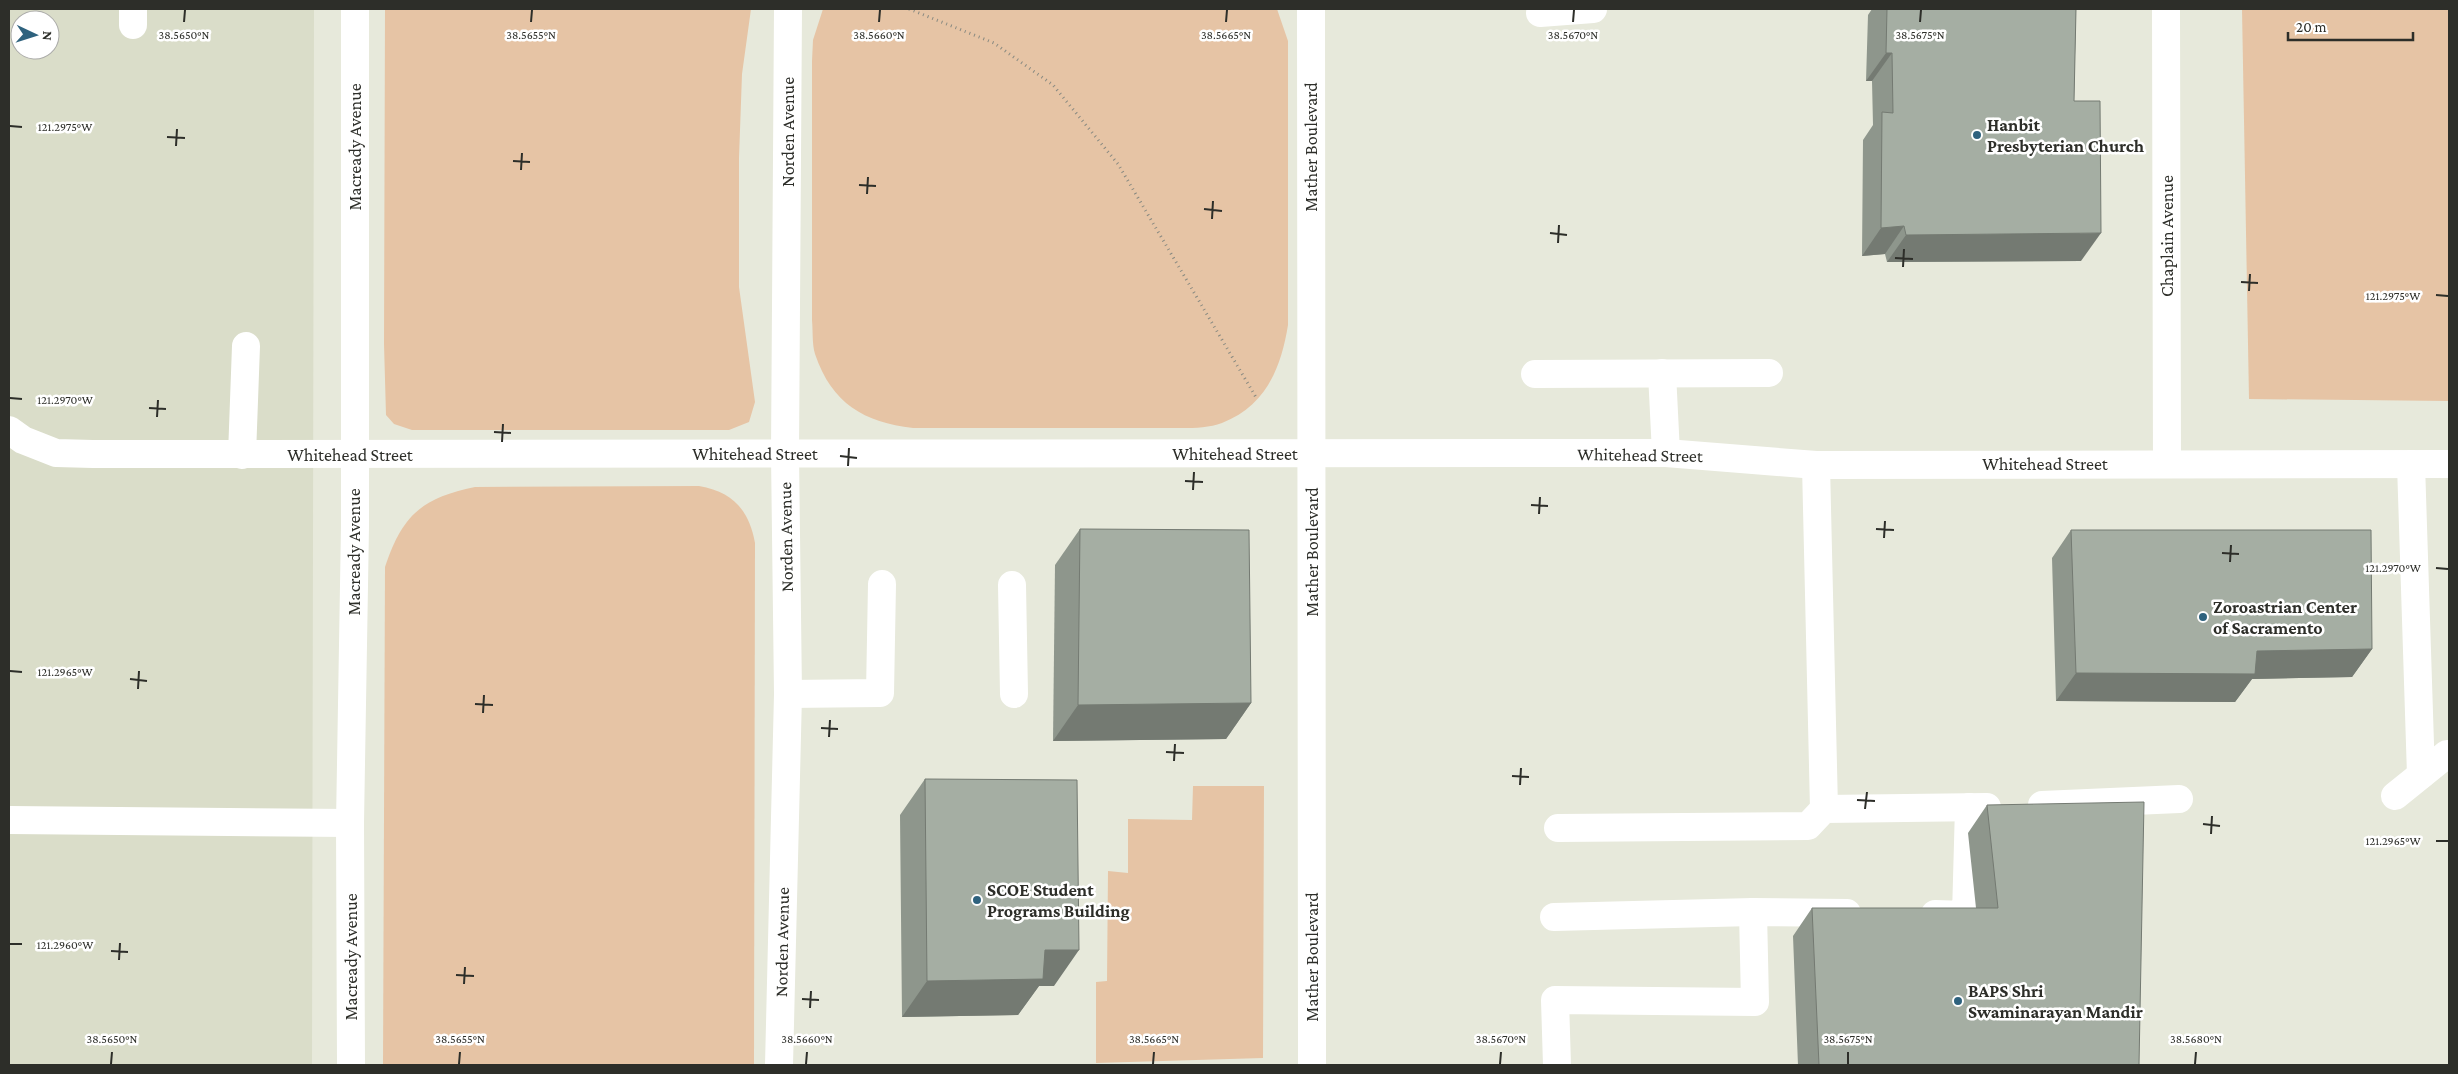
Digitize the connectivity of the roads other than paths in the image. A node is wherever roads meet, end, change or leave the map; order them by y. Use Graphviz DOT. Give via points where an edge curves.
graph roads {
  1 [pos="355,9"];
  2 [pos="788,9"];
  3 [pos="1311,9"];
  4 [pos="1593,9"];
  5 [pos="2166,9"];
  6 [pos="1540,13"];
  7 [pos="246,346"];
  8 [pos="1662,373"];
  9 [pos="1769,373"];
  10 [pos="1535,374"];
  11 [pos="16,435"];
  12 [pos="1666,453"];
  13 [pos="785,454"];
  14 [pos="1311,454"];
  15 [pos="242,455"];
  16 [pos="355,455"];
  17 [pos="2167,464"];
  18 [pos="2411,464"];
  19 [pos="2449,464"];
  20 [pos="1816,465"];
  21 [pos="882,584"];
  22 [pos="1012,585"];
  23 [pos="788,694"];
  24 [pos="1014,694"];
  25 [pos="2447,754"];
  26 [pos="2421,775"];
  27 [pos="2395,796"];
  28 [pos="2179,799"];
  29 [pos="1969,807"];
  30 [pos="1824,809"];
  31 [pos="9,820"];
  32 [pos="350,823"];
  33 [pos="1558,828"];
  34 [pos="1753,912"];
  35 [pos="1870,913"];
  36 [pos="1908,914"];
  37 [pos="1554,917"];
  38 [pos="351,1065"];
  39 [pos="779,1065"];
  40 [pos="1312,1065"];
  41 [pos="1557,1065"];
  1 -- 16 [label="street, Macready Avenue"];
  2 -- 13 [label="street, Norden Avenue"];
  3 -- 14 [label="street, Mather Boulevard"];
  4 -- 6 [label="street"];
  5 -- 17 [label="street, Chaplain Avenue"];
  7 -- 15 [label="street"];
  8 -- 9 [label="street"];
  8 -- 10 [label="street"];
  8 -- 12 [label="street"];
  11 -- 15 [label="street, Whitehead Street" via="56,453"];
  12 -- 14 [label="street, Whitehead Street"];
  12 -- 20 [label="street, Whitehead Street"];
  13 -- 14 [label="street, Whitehead Street"];
  13 -- 16 [label="street, Whitehead Street"];
  13 -- 23 [label="street, Norden Avenue"];
  14 -- 40 [label="street, Mather Boulevard"];
  15 -- 16 [label="street, Whitehead Street"];
  16 -- 32 [label="street, Macready Avenue"];
  17 -- 18 [label="street, Whitehead Street"];
  17 -- 20 [label="street, Whitehead Street"];
  18 -- 19 [label="street, Whitehead Street"];
  18 -- 26 [label="street"];
  20 -- 30 [label="street"];
  21 -- 23 [label="street" via="880,692"];
  22 -- 24 [label="street"];
  23 -- 39 [label="street, Norden Avenue"];
  25 -- 26 [label="street"];
  26 -- 27 [label="street"];
  28 -- 29 [label="street"];
  29 -- 30 [label="street"];
  29 -- 36 [label="street" via="1966,915"];
  30 -- 33 [label="street" via="1808,826"];
  31 -- 32 [label="street"];
  32 -- 38 [label="street, Macready Avenue"];
  34 -- 35 [label="street"];
  34 -- 37 [label="street"];
  34 -- 41 [label="street" via="1755,1002 1555,1000"];
}
